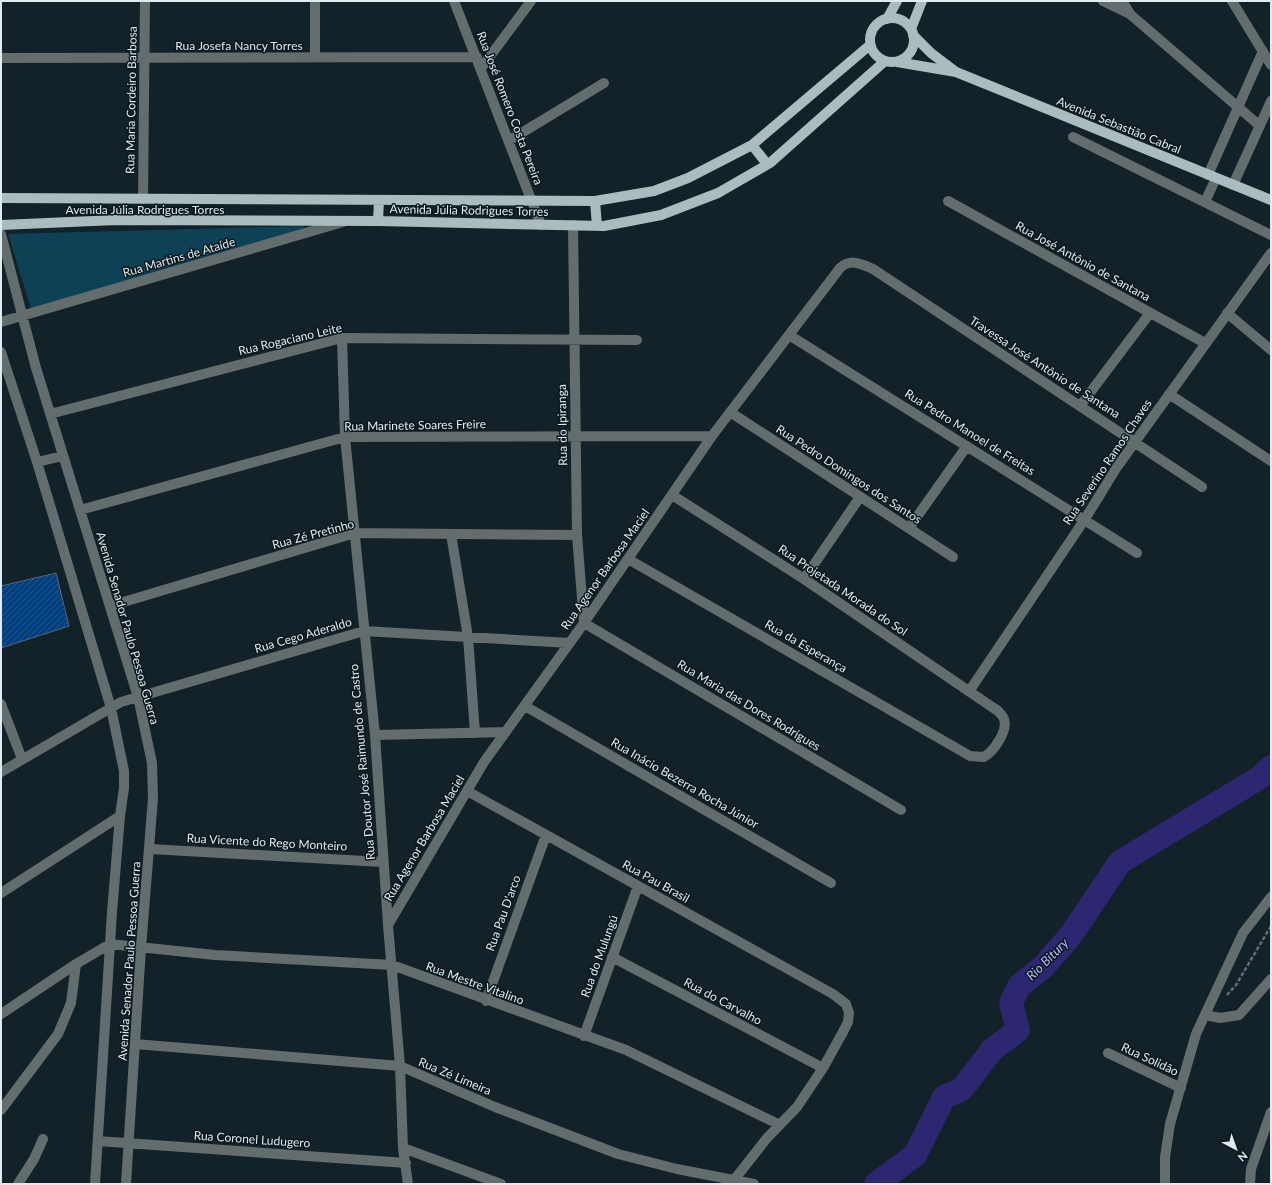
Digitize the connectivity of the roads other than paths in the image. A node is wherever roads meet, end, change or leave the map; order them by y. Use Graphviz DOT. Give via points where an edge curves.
graph roads {
  1 [pos="145,1"];
  2 [pos="314,1"];
  3 [pos="454,1"];
  4 [pos="531,1"];
  5 [pos="897,1"];
  6 [pos="922,1"];
  7 [pos="1103,1"];
  8 [pos="1122,1"];
  9 [pos="1232,1"];
  10 [pos="1132,15"];
  11 [pos="887,19"];
  12 [pos="912,32"];
  13 [pos="870,45"];
  14 [pos="1262,51"];
  15 [pos="315,57"];
  16 [pos="477,57"];
  17 [pos="1,58"];
  18 [pos="144,58"];
  19 [pos="885,61"];
  20 [pos="897,62"];
  21 [pos="1271,65"];
  22 [pos="482,67"];
  23 [pos="956,72"];
  24 [pos="604,83"];
  25 [pos="1271,101"];
  26 [pos="1238,108"];
  27 [pos="1260,126"];
  28 [pos="1074,137"];
  29 [pos="510,140"];
  30 [pos="752,144"];
  31 [pos="767,164"];
  32 [pos="1212,177"];
  33 [pos="1233,185"];
  34 [pos="1,198"];
  35 [pos="143,199"];
  36 [pos="380,200"];
  37 [pos="531,200"];
  38 [pos="1271,200"];
  39 [pos="594,201"];
  40 [pos="948,201"];
  41 [pos="1205,202"];
  42 [pos="378,221"];
  43 [pos="343,222"];
  44 [pos="1,225"];
  45 [pos="542,225"];
  46 [pos="573,225"];
  47 [pos="597,226"];
  48 [pos="1,234"];
  49 [pos="1271,235"];
  50 [pos="1271,252"];
  51 [pos="873,269"];
  52 [pos="1150,313"];
  53 [pos="1227,313"];
  54 [pos="23,317"];
  55 [pos="1,322"];
  56 [pos="789,335"];
  57 [pos="342,338"];
  58 [pos="574,340"];
  59 [pos="637,340"];
  60 [pos="1205,343"];
  61 [pos="1271,350"];
  62 [pos="1,352"];
  63 [pos="1169,394"];
  64 [pos="1080,406"];
  65 [pos="730,412"];
  66 [pos="50,414"];
  67 [pos="712,436"];
  68 [pos="345,437"];
  69 [pos="576,437"];
  70 [pos="1135,442"];
  71 [pos="967,446"];
  72 [pos="63,456"];
  73 [pos="1271,461"];
  74 [pos="37,462"];
  75 [pos="1202,487"];
  76 [pos="672,495"];
  77 [pos="860,497"];
  78 [pos="80,510"];
  79 [pos="1085,519"];
  80 [pos="909,528"];
  81 [pos="355,533"];
  82 [pos="451,534"];
  83 [pos="577,535"];
  84 [pos="1137,553"];
  85 [pos="953,557"];
  86 [pos="628,559"];
  87 [pos="804,579"];
  88 [pos="110,606"];
  89 [pos="584,623"];
  90 [pos="364,631"];
  91 [pos="468,637"];
  92 [pos="570,643"];
  93 [pos="970,690"];
  94 [pos="138,697"];
  95 [pos="1,704"];
  96 [pos="525,706"];
  97 [pos="111,708"];
  98 [pos="998,711"];
  99 [pos="506,732"];
  100 [pos="475,733"];
  101 [pos="375,735"];
  102 [pos="22,759"];
  103 [pos="4,768"];
  104 [pos="467,791"];
  105 [pos="901,810"];
  106 [pos="120,816"];
  107 [pos="546,834"];
  108 [pos="150,849"];
  109 [pos="383,862"];
  110 [pos="831,883"];
  111 [pos="638,886"];
  112 [pos="1,893"];
  113 [pos="1271,897"];
  114 [pos="388,925"];
  115 [pos="110,944"];
  116 [pos="141,948"];
  117 [pos="612,958"];
  118 [pos="76,964"];
  119 [pos="392,966"];
  120 [pos="1271,979"];
  121 [pos="486,1001"];
  122 [pos="1,1014"];
  123 [pos="1210,1016"];
  124 [pos="584,1036"];
  125 [pos="135,1044"];
  126 [pos="1108,1053"];
  127 [pos="400,1066"];
  128 [pos="823,1068"];
  129 [pos="1181,1088"];
  130 [pos="1,1110"];
  131 [pos="1271,1112"];
  132 [pos="780,1125"];
  133 [pos="43,1139"];
  134 [pos="98,1141"];
  135 [pos="128,1143"];
  136 [pos="403,1148"];
  137 [pos="406,1163"];
  138 [pos="734,1180"];
  139 [pos="18,1184"];
  140 [pos="95,1184"];
  141 [pos="126,1184"];
  142 [pos="408,1184"];
  143 [pos="501,1184"];
  144 [pos="754,1184"];
  145 [pos="1165,1184"];
  146 [pos="1250,1184"];
  1 -- 18 [label="street, Rua Maria Cordeiro Barbosa"];
  2 -- 15 [label="street"];
  3 -- 16 [label="street, Rua José Romero Costa Pereira"];
  4 -- 22 [label="street"];
  5 -- 11 [label="main road"];
  6 -- 12 [label="main road"];
  7 -- 10 [label="street"];
  8 -- 10 [label="street"];
  9 -- 14 [label="street"];
  10 -- 26 [label="street"];
  11 -- 12 [label="main road" via="900,20"];
  11 -- 13 [label="main road" via="875,26"];
  12 -- 20 [label="main road" via="914,42 908,55"];
  12 -- 23 [label="main road, Avenida Sebastião Cabral" via="930,53"];
  13 -- 19 [label="main road" via="876,55"];
  13 -- 30 [label="main road, Avenida Júlia Rodrigues Torres"];
  14 -- 21 [label="street"];
  14 -- 26 [label="street"];
  15 -- 16 [label="street, Rua Josefa Nancy Torres"];
  15 -- 18 [label="street, Rua Josefa Nancy Torres"];
  16 -- 22 [label="street, Rua José Romero Costa Pereira"];
  17 -- 18 [label="street, Rua Josefa Nancy Torres"];
  18 -- 35 [label="street, Rua Maria Cordeiro Barbosa"];
  19 -- 20 [label="main road"];
  19 -- 31 [label="main road, Avenida Júlia Rodrigues Torres"];
  20 -- 23 [label="main road, Avenida Sebastião Cabral"];
  22 -- 29 [label="street, Rua José Romero Costa Pereira"];
  23 -- 32 [label="main road, Avenida Sebastião Cabral"];
  24 -- 29 [label="street"];
  25 -- 27 [label="street"];
  26 -- 27 [label="street"];
  26 -- 32 [label="street"];
  27 -- 33 [label="street"];
  28 -- 41 [label="street"];
  29 -- 37 [label="street, Rua José Romero Costa Pereira"];
  30 -- 31 [label="main road"];
  30 -- 39 [label="main road, Avenida Júlia Rodrigues Torres" via="688,178 654,191"];
  31 -- 47 [label="main road, Avenida Júlia Rodrigues Torres" via="718,193 662,216"];
  32 -- 33 [label="main road, Avenida Sebastião Cabral"];
  32 -- 41 [label="street"];
  33 -- 38 [label="main road, Avenida Sebastião Cabral"];
  34 -- 35 [label="main road, Avenida Júlia Rodrigues Torres"];
  35 -- 36 [label="main road, Avenida Júlia Rodrigues Torres"];
  36 -- 37 [label="main road, Avenida Júlia Rodrigues Torres"];
  36 -- 42 [label="main road"];
  37 -- 39 [label="main road, Avenida Júlia Rodrigues Torres"];
  37 -- 45 [label="street, Rua José Romero Costa Pereira"];
  39 -- 47 [label="main road"];
  40 -- 52 [label="street, Rua José Antônio de Santana"];
  41 -- 49 [label="street"];
  42 -- 43 [label="main road, Avenida Júlia Rodrigues Torres"];
  42 -- 45 [label="main road, Avenida Júlia Rodrigues Torres"];
  43 -- 44 [label="main road, Avenida Júlia Rodrigues Torres" via="116,220"];
  43 -- 54 [label="street, Rua Martins de Ataíde"];
  45 -- 46 [label="main road, Avenida Júlia Rodrigues Torres"];
  46 -- 47 [label="main road, Avenida Júlia Rodrigues Torres"];
  46 -- 58 [label="street, Rua do Ipiranga"];
  48 -- 54 [label="street, Avenida Senador Paulo Pessoa Guerra"];
  50 -- 53 [label="street, Rua Severino Ramos Chaves"];
  51 -- 56 [label="street, Rua Agenor Barbosa Maciel" via="852,262 846,263"];
  51 -- 64 [label="street, Travessa José Antônio de Santana"];
  52 -- 60 [label="street, Rua José Antônio de Santana"];
  52 -- 64 [label="street"];
  53 -- 60 [label="street, Rua Severino Ramos Chaves"];
  53 -- 61 [label="street"];
  54 -- 55 [label="street, Rua Martins de Ataíde"];
  54 -- 66 [label="street, Avenida Senador Paulo Pessoa Guerra"];
  56 -- 65 [label="street, Rua Agenor Barbosa Maciel"];
  56 -- 71 [label="street, Rua Pedro Manoel de Freitas"];
  57 -- 58 [label="street, Rua Rogaciano Leite"];
  57 -- 66 [label="street, Rua Rogaciano Leite"];
  57 -- 68 [label="street, Rua Doutor José Raimundo de Castro"];
  58 -- 59 [label="street, Rua Rogaciano Leite"];
  58 -- 69 [label="street, Rua do Ipiranga"];
  60 -- 63 [label="street, Rua Severino Ramos Chaves"];
  62 -- 74 [label="street, Avenida Senador Paulo Pessoa Guerra"];
  63 -- 70 [label="street, Rua Severino Ramos Chaves"];
  63 -- 73 [label="street"];
  64 -- 70 [label="street, Travessa José Antônio de Santana"];
  65 -- 67 [label="street, Rua Agenor Barbosa Maciel"];
  65 -- 77 [label="street, Rua Pedro Domingos dos Santos"];
  66 -- 72 [label="street, Avenida Senador Paulo Pessoa Guerra"];
  67 -- 69 [label="street, Rua Marinete Soares Freire"];
  67 -- 76 [label="street, Rua Agenor Barbosa Maciel"];
  68 -- 69 [label="street, Rua Marinete Soares Freire"];
  68 -- 78 [label="street, Rua Marinete Soares Freire"];
  68 -- 81 [label="street, Rua Doutor José Raimundo de Castro"];
  69 -- 83 [label="street, Rua do Ipiranga"];
  70 -- 75 [label="street, Travessa José Antônio de Santana"];
  70 -- 79 [label="street, Rua Severino Ramos Chaves"];
  71 -- 79 [label="street, Rua Pedro Manoel de Freitas"];
  71 -- 80 [label="street"];
  72 -- 74 [label="street"];
  72 -- 78 [label="street, Avenida Senador Paulo Pessoa Guerra"];
  74 -- 97 [label="street, Avenida Senador Paulo Pessoa Guerra"];
  76 -- 86 [label="street, Rua Agenor Barbosa Maciel"];
  76 -- 87 [label="street, Rua Projetada Morada do Sol"];
  77 -- 80 [label="street, Rua Pedro Domingos dos Santos"];
  77 -- 87 [label="street"];
  78 -- 88 [label="street, Avenida Senador Paulo Pessoa Guerra"];
  79 -- 84 [label="street, Rua Pedro Manoel de Freitas"];
  79 -- 93 [label="street, Rua Severino Ramos Chaves"];
  80 -- 85 [label="street, Rua Pedro Domingos dos Santos"];
  81 -- 82 [label="street, Rua Zé Pretinho"];
  81 -- 88 [label="street, Rua Zé Pretinho"];
  81 -- 90 [label="street, Rua Doutor José Raimundo de Castro"];
  82 -- 83 [label="street, Rua Zé Pretinho"];
  82 -- 91 [label="street"];
  83 -- 89 [label="street, Rua do Ipiranga"];
  86 -- 89 [label="street, Rua Agenor Barbosa Maciel"];
  86 -- 98 [label="street, Rua da Esperança" via="970,756 984,757 994,749 1005,727 1004,718"];
  87 -- 93 [label="street, Rua Projetada Morada do Sol"];
  88 -- 94 [label="street, Avenida Senador Paulo Pessoa Guerra"];
  89 -- 92 [label="street, Rua Agenor Barbosa Maciel"];
  89 -- 105 [label="street, Rua Maria das Dores Rodrigues"];
  90 -- 91 [label="street, Rua Cego Aderaldo"];
  90 -- 94 [label="street, Rua Cego Aderaldo"];
  90 -- 101 [label="street, Rua Doutor José Raimundo de Castro"];
  91 -- 92 [label="street, Rua Cego Aderaldo"];
  91 -- 100 [label="street"];
  92 -- 96 [label="street, Rua Agenor Barbosa Maciel"];
  93 -- 98 [label="street, Rua Projetada Morada do Sol"];
  94 -- 97 [label="street, Rua Cego Aderaldo"];
  94 -- 108 [label="street, Avenida Senador Paulo Pessoa Guerra" via="152,763 154,798"];
  95 -- 102 [label="street"];
  96 -- 99 [label="street, Rua Agenor Barbosa Maciel"];
  96 -- 110 [label="street, Rua Inácio Bezerra Rocha Júnior"];
  97 -- 102 [label="street, Rua Cego Aderaldo"];
  97 -- 106 [label="street, Avenida Senador Paulo Pessoa Guerra" via="124,771"];
  99 -- 100 [label="street"];
  99 -- 104 [label="street, Rua Agenor Barbosa Maciel"];
  100 -- 101 [label="street"];
  101 -- 109 [label="street, Rua Doutor José Raimundo de Castro"];
  102 -- 103 [label="street, Rua Cego Aderaldo"];
  104 -- 107 [label="street, Rua Pau Brasil"];
  104 -- 114 [label="street, Rua Agenor Barbosa Maciel"];
  106 -- 112 [label="street"];
  106 -- 115 [label="street, Avenida Senador Paulo Pessoa Guerra"];
  107 -- 111 [label="street, Rua Pau Brasil"];
  107 -- 121 [label="street, Rua Pau D'arco"];
  108 -- 109 [label="street, Rua Vicente do Rego Monteiro"];
  108 -- 116 [label="street, Avenida Senador Paulo Pessoa Guerra"];
  109 -- 114 [label="street, Rua Doutor José Raimundo de Castro"];
  111 -- 117 [label="street, Rua do Mulungú"];
  111 -- 128 [label="street, Rua Pau Brasil" via="833,994 846,1004 848,1022"];
  113 -- 129 [label="street" via="1243,933 1196,1034"];
  114 -- 119 [label="street, Rua Doutor José Raimundo de Castro"];
  115 -- 116 [label="street, Rua Mestre Vitalino"];
  115 -- 118 [label="street"];
  115 -- 134 [label="street, Avenida Senador Paulo Pessoa Guerra"];
  116 -- 119 [label="street, Rua Mestre Vitalino"];
  116 -- 125 [label="street, Avenida Senador Paulo Pessoa Guerra"];
  117 -- 124 [label="street, Rua do Mulungú"];
  117 -- 128 [label="street, Rua do Carvalho"];
  118 -- 122 [label="street"];
  118 -- 130 [label="street" via="71,1003 58,1034"];
  119 -- 121 [label="street, Rua Mestre Vitalino"];
  119 -- 127 [label="street, Rua Doutor José Raimundo de Castro"];
  120 -- 123 [label="street" via="1239,1015 1220,1018"];
  121 -- 124 [label="street, Rua Mestre Vitalino"];
  124 -- 132 [label="street, Rua Mestre Vitalino" via="626,1050"];
  125 -- 127 [label="street, Rua Zé Limeira"];
  125 -- 135 [label="street, Avenida Senador Paulo Pessoa Guerra"];
  126 -- 129 [label="street, Rua Solidão"];
  127 -- 136 [label="street, Rua Doutor José Raimundo de Castro"];
  127 -- 138 [label="street, Rua Zé Limeira" via="589,1144 644,1161"];
  128 -- 132 [label="street, Rua Pau Brasil" via="797,1107"];
  129 -- 145 [label="street" via="1170,1124 1165,1157"];
  131 -- 146 [label="street" via="1251,1169"];
  132 -- 138 [label="street, Rua Pau Brasil"];
  133 -- 139 [label="street"];
  134 -- 135 [label="street, Rua Coronel Ludugero"];
  134 -- 140 [label="street, Avenida Senador Paulo Pessoa Guerra"];
  135 -- 137 [label="street, Rua Coronel Ludugero"];
  135 -- 141 [label="street, Avenida Senador Paulo Pessoa Guerra"];
  136 -- 137 [label="street, Rua Doutor José Raimundo de Castro"];
  136 -- 143 [label="street"];
  137 -- 142 [label="street, Rua Doutor José Raimundo de Castro"];
  138 -- 144 [label="street, Rua Zé Limeira"];
}
